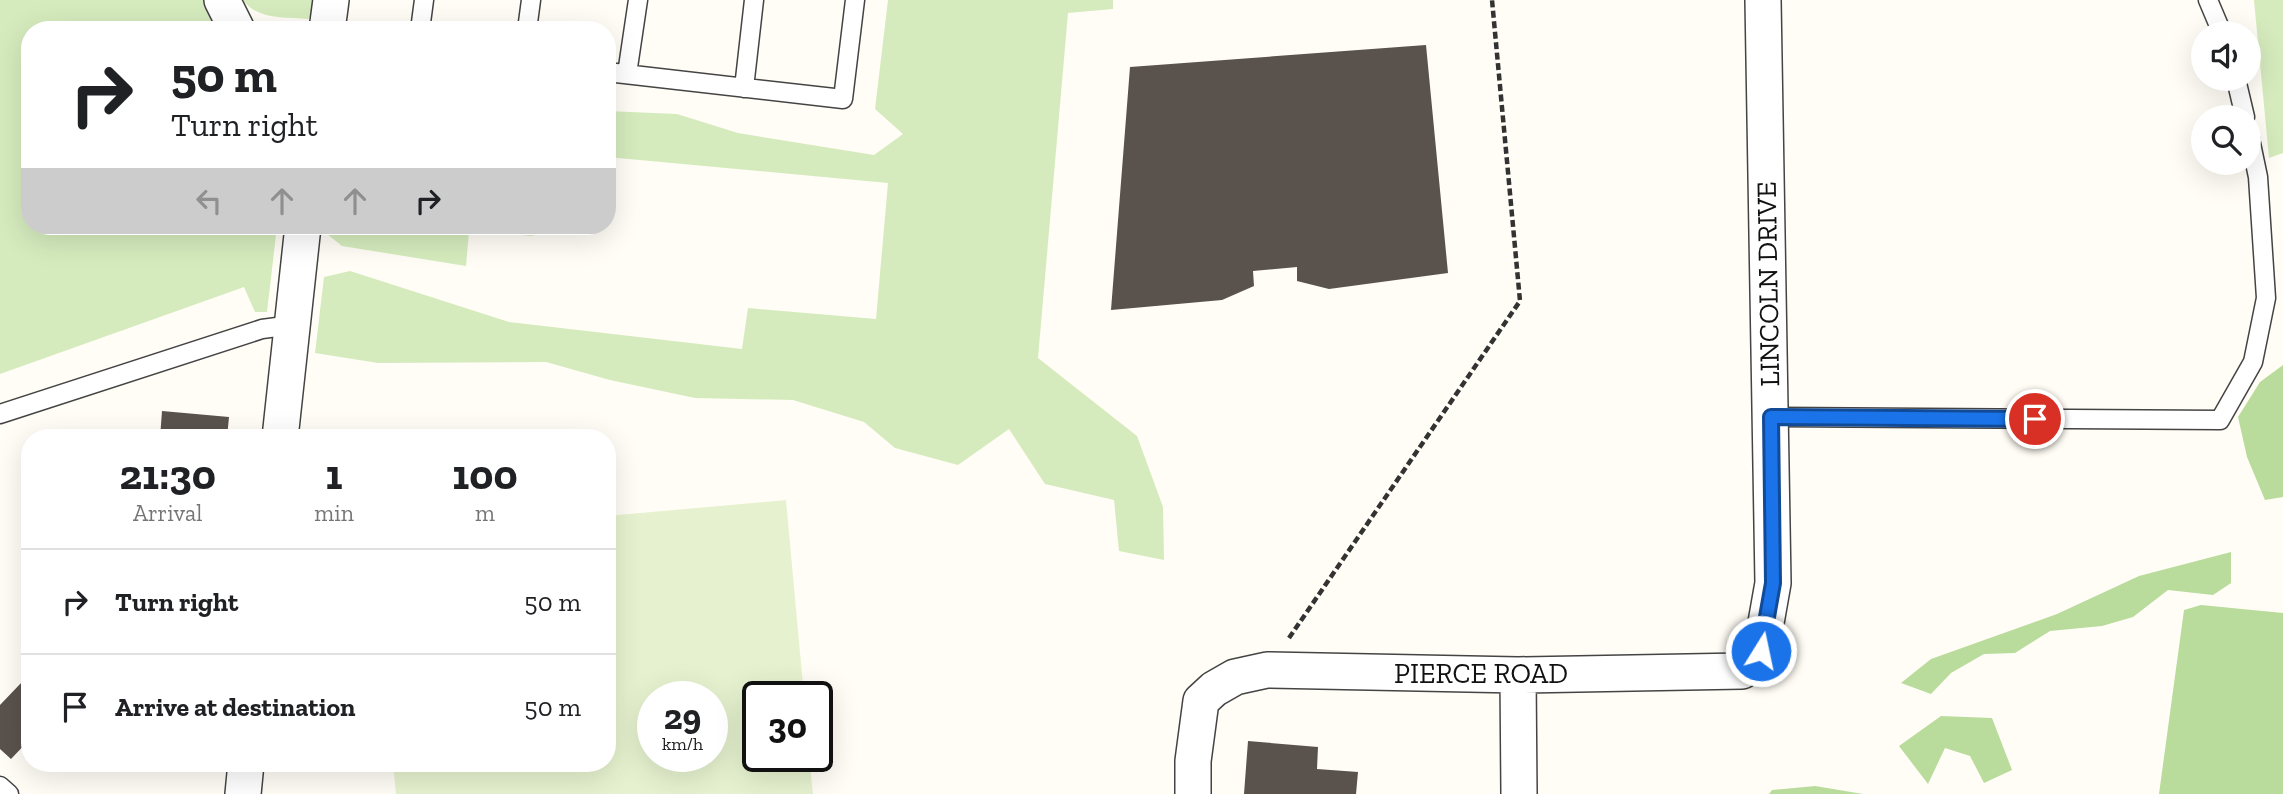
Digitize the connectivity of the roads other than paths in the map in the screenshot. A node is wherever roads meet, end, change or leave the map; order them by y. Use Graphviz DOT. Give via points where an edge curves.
graph roads {
  1 [pos="331,0"];
  2 [pos="424,0"];
  3 [pos="531,0"];
  4 [pos="638,0"];
  5 [pos="754,0"];
  6 [pos="855,0"];
  7 [pos="1763,0"];
  8 [pos="2208,0"];
  9 [pos="328,21"];
  10 [pos="421,21"];
  11 [pos="528,21"];
  12 [pos="2217,21"];
  13 [pos="616,73"];
  14 [pos="627,74"];
  15 [pos="744,88"];
  16 [pos="2258,175"];
  17 [pos="302,235"];
  18 [pos="292,325"];
  19 [pos="0,414"];
  20 [pos="1771,417"];
  21 [pos="282,429"];
  22 [pos="1761,651"];
  23 [pos="1518,675"];
  24 [pos="245,772"];
  25 [pos="0,786"];
  26 [pos="9,794"];
  27 [pos="243,794"];
  28 [pos="1193,794"];
  29 [pos="1519,794"];
  1 -- 9 [label="street"];
  2 -- 10 [label="lane"];
  3 -- 11 [label="lane"];
  4 -- 14 [label="lane"];
  5 -- 15 [label="lane"];
  6 -- 15 [label="lane" via="843,99"];
  7 -- 20 [label="street, LINCOLN DRIVE"];
  8 -- 12 [label="lane"];
  13 -- 14 [label="lane"];
  14 -- 15 [label="lane"];
  16 -- 20 [label="lane" via="2266,298 2253,362 2220,420"];
  17 -- 18 [label="street"];
  18 -- 19 [label="lane" via="262,329"];
  18 -- 21 [label="street"];
  20 -- 22 [label="street, LINCOLN DRIVE" via="1773,583"];
  22 -- 23 [label="street, PIERCE ROAD" via="1742,671"];
  23 -- 28 [label="street, PIERCE ROAD" via="1267,670 1236,677 1201,701"];
  23 -- 29 [label="street"];
  24 -- 27 [label="street"];
  25 -- 26 [label="lane"];
}
